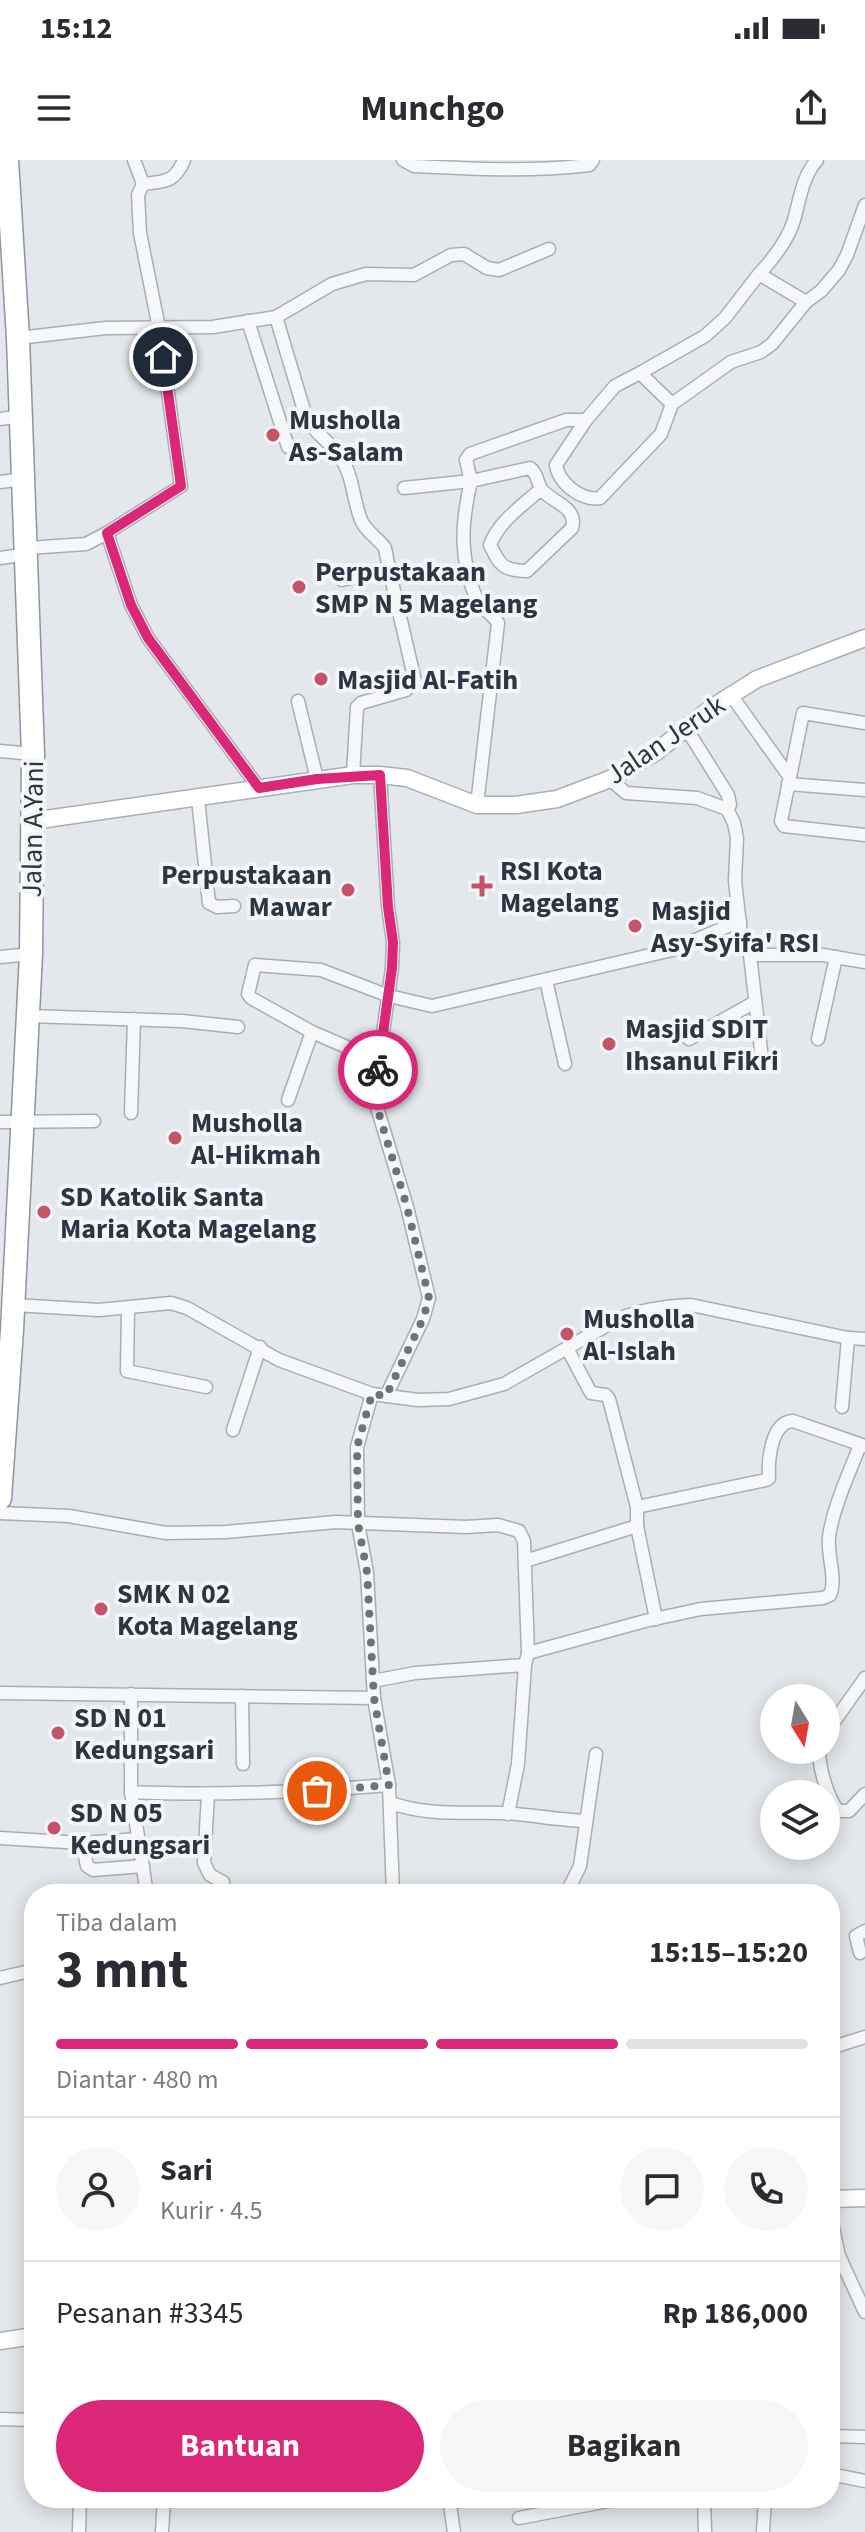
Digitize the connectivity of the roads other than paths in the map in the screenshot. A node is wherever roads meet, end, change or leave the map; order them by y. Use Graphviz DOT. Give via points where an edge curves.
graph roads {
  1 [pos="134,160"];
  2 [pos="184,160"];
  3 [pos="403,160"];
  4 [pos="593,160"];
  5 [pos="817,160"];
  6 [pos="5,173"];
  7 [pos="143,184"];
  8 [pos="865,205"];
  9 [pos="549,249"];
  10 [pos="759,274"];
  11 [pos="806,302"];
  12 [pos="276,317"];
  13 [pos="248,321"];
  14 [pos="159,328"];
  15 [pos="18,338"];
  16 [pos="640,373"];
  17 [pos="672,404"];
  18 [pos="11,418"];
  19 [pos="586,420"];
  20 [pos="288,447"];
  21 [pos="24,479"];
  22 [pos="471,481"];
  23 [pos="0,482"];
  24 [pos="404,488"];
  25 [pos="541,489"];
  26 [pos="107,533"];
  27 [pos="28,551"];
  28 [pos="0,558"];
  29 [pos="389,569"];
  30 [pos="342,580"];
  31 [pos="865,638"];
  32 [pos="731,695"];
  33 [pos="298,701"];
  34 [pos="865,723"];
  35 [pos="686,728"];
  36 [pos="0,751"];
  37 [pos="33,754"];
  38 [pos="353,775"];
  39 [pos="380,775"];
  40 [pos="317,779"];
  41 [pos="610,779"];
  42 [pos="789,780"];
  43 [pos="259,788"];
  44 [pos="865,790"];
  45 [pos="198,799"];
  46 [pos="477,805"];
  47 [pos="727,809"];
  48 [pos="32,821"];
  49 [pos="865,835"];
  50 [pos="234,906"];
  51 [pos="740,921"];
  52 [pos="31,954"];
  53 [pos="750,955"];
  54 [pos="0,957"];
  55 [pos="836,957"];
  56 [pos="865,962"];
  57 [pos="546,980"];
  58 [pos="389,996"];
  59 [pos="755,1002"];
  60 [pos="28,1016"];
  61 [pos="134,1019"];
  62 [pos="238,1027"];
  63 [pos="312,1032"];
  64 [pos="689,1039"];
  65 [pos="818,1039"];
  66 [pos="762,1059"];
  67 [pos="379,1061"];
  68 [pos="565,1064"];
  69 [pos="288,1100"];
  70 [pos="131,1113"];
  71 [pos="94,1121"];
  72 [pos="11,1122"];
  73 [pos="14,1305"];
  74 [pos="128,1309"];
  75 [pos="6,1330"];
  76 [pos="848,1338"];
  77 [pos="865,1339"];
  78 [pos="260,1347"];
  79 [pos="567,1348"];
  80 [pos="206,1387"];
  81 [pos="372,1394"];
  82 [pos="386,1396"];
  83 [pos="842,1407"];
  84 [pos="233,1430"];
  85 [pos="862,1445"];
  86 [pos="0,1498"];
  87 [pos="637,1507"];
  88 [pos="0,1513"];
  89 [pos="358,1524"];
  90 [pos="637,1526"];
  91 [pos="525,1561"];
  92 [pos="656,1619"];
  93 [pos="526,1659"];
  94 [pos="865,1678"];
  95 [pos="373,1681"];
  96 [pos="0,1693"];
  97 [pos="131,1694"];
  98 [pos="242,1696"];
  99 [pos="374,1698"];
  100 [pos="840,1713"];
  101 [pos="596,1754"];
  102 [pos="243,1764"];
  103 [pos="820,1764"];
  104 [pos="389,1785"];
  105 [pos="131,1792"];
  106 [pos="865,1794"];
  107 [pos="208,1795"];
  108 [pos="391,1803"];
  109 [pos="508,1814"];
  110 [pos="586,1821"];
  111 [pos="0,1838"];
  112 [pos="139,1839"];
  113 [pos="82,1843"];
  114 [pos="143,1866"];
  115 [pos="146,1884"];
  116 [pos="223,1884"];
  117 [pos="393,1884"];
  118 [pos="571,1884"];
  119 [pos="865,1931"];
  120 [pos="860,1953"];
  121 [pos="24,1972"];
  122 [pos="0,1978"];
  123 [pos="865,2037"];
  124 [pos="840,2045"];
  125 [pos="865,2198"];
  126 [pos="840,2199"];
  127 [pos="840,2258"];
  128 [pos="865,2312"];
  129 [pos="24,2337"];
  130 [pos="0,2341"];
  131 [pos="0,2419"];
  132 [pos="24,2420"];
  133 [pos="840,2436"];
  134 [pos="865,2437"];
  135 [pos="840,2476"];
  136 [pos="865,2481"];
  137 [pos="80,2508"];
  138 [pos="163,2508"];
  139 [pos="450,2508"];
  140 [pos="572,2508"];
  141 [pos="704,2508"];
  142 [pos="764,2508"];
  143 [pos="519,2518"];
  144 [pos="79,2532"];
  145 [pos="162,2532"];
  146 [pos="454,2532"];
  147 [pos="705,2532"];
  148 [pos="763,2532"];
  1 -- 7 [label="street"];
  2 -- 7 [label="street" via="170,180"];
  3 -- 4 [label="street" via="414,166 495,170 554,170"];
  5 -- 10 [label="street" via="788,233"];
  6 -- 15 [label="highway, Jalan A.Yani"];
  7 -- 14 [label="street" via="138,195 140,233"];
  8 -- 11 [label="street" via="839,270"];
  9 -- 12 [label="street" via="499,270 464,254 451,255 414,275 366,274 332,284"];
  10 -- 11 [label="street"];
  10 -- 16 [label="street" via="705,336"];
  11 -- 17 [label="street" via="772,344 731,362"];
  12 -- 13 [label="street"];
  12 -- 29 [label="street" via="310,426 338,453 352,480 361,519 385,548"];
  13 -- 14 [label="street"];
  13 -- 20 [label="street"];
  14 -- 15 [label="street"];
  14 -- 26 [label="street" via="181,486"];
  15 -- 18 [label="highway, Jalan A.Yani"];
  16 -- 17 [label="street"];
  16 -- 19 [label="street" via="615,386"];
  17 -- 19 [label="street" via="661,434 600,498 593,499 566,483 556,465"];
  18 -- 21 [label="highway, Jalan A.Yani"];
  19 -- 22 [label="street" via="566,420 470,454 466,460"];
  21 -- 23 [label="street"];
  21 -- 27 [label="highway, Jalan A.Yani"];
  22 -- 24 [label="street"];
  22 -- 25 [label="street" via="530,468"];
  22 -- 46 [label="street" via="463,517 464,559 479,604 498,623"];
  25 -- 25 [label="street" via="572,514 572,528 527,571 512,571 499,563 490,545 494,533"];
  26 -- 27 [label="street" via="86,544"];
  26 -- 43 [label="street" via="148,638"];
  27 -- 28 [label="street"];
  27 -- 37 [label="highway, Jalan A.Yani"];
  29 -- 30 [label="street"];
  29 -- 38 [label="street" via="415,681 406,690 357,707"];
  31 -- 32 [label="main road, Jalan Jeruk" via="757,679"];
  32 -- 35 [label="main road, Jalan Jeruk"];
  32 -- 42 [label="street"];
  33 -- 40 [label="street"];
  34 -- 42 [label="street" via="803,713"];
  35 -- 41 [label="main road, Jalan Jeruk"];
  35 -- 47 [label="street" via="728,795"];
  36 -- 37 [label="street"];
  37 -- 48 [label="highway, Jalan A.Yani"];
  38 -- 39 [label="main road, Jalan Jeruk"];
  38 -- 40 [label="main road, Jalan Jeruk"];
  39 -- 46 [label="main road, Jalan Jeruk" via="407,778"];
  39 -- 58 [label="street" via="393,942"];
  40 -- 43 [label="main road, Jalan Jeruk"];
  41 -- 46 [label="main road, Jalan Jeruk" via="557,799"];
  41 -- 47 [label="street" via="626,793 697,798"];
  42 -- 44 [label="street"];
  42 -- 49 [label="street" via="784,826"];
  43 -- 45 [label="main road, Jalan Jeruk"];
  45 -- 48 [label="main road, Jalan Jeruk"];
  45 -- 50 [label="street" via="209,903"];
  47 -- 51 [label="street" via="737,838"];
  48 -- 52 [label="highway, Jalan A.Yani"];
  51 -- 53 [label="street"];
  51 -- 57 [label="street" via="672,950"];
  52 -- 54 [label="street"];
  52 -- 60 [label="highway, Jalan A.Yani"];
  53 -- 55 [label="street"];
  53 -- 59 [label="street"];
  55 -- 56 [label="street"];
  55 -- 65 [label="street"];
  57 -- 58 [label="street" via="432,1006"];
  57 -- 68 [label="street"];
  58 -- 63 [label="street" via="321,970 255,965 249,996"];
  58 -- 67 [label="street"];
  59 -- 64 [label="street"];
  59 -- 66 [label="street"];
  60 -- 61 [label="street"];
  60 -- 72 [label="highway, Jalan A.Yani"];
  61 -- 62 [label="street"];
  61 -- 70 [label="street"];
  63 -- 67 [label="street"];
  63 -- 69 [label="street"];
  67 -- 82 [label="street" via="376,1104 429,1298"];
  71 -- 72 [label="street"];
  72 -- 73 [label="highway, Jalan A.Yani"];
  73 -- 74 [label="street"];
  73 -- 75 [label="highway, Jalan A.Yani"];
  74 -- 78 [label="street" via="171,1303"];
  74 -- 80 [label="street" via="127,1371"];
  75 -- 86 [label="highway, Jalan A.Yani"];
  76 -- 77 [label="street"];
  76 -- 79 [label="street" via="680,1305 631,1313"];
  76 -- 83 [label="street"];
  78 -- 81 [label="street" via="279,1360"];
  78 -- 84 [label="street"];
  79 -- 82 [label="street" via="481,1392 449,1399"];
  79 -- 87 [label="street" via="591,1393 609,1399"];
  81 -- 82 [label="street"];
  81 -- 89 [label="street" via="357,1447"];
  85 -- 87 [label="street" via="786,1421 770,1454 766,1480"];
  85 -- 92 [label="street" via="829,1533 830,1595"];
  87 -- 90 [label="street"];
  88 -- 89 [label="street" via="69,1516 166,1533"];
  89 -- 91 [label="street" via="509,1526 524,1541"];
  89 -- 95 [label="street" via="367,1572"];
  90 -- 91 [label="street"];
  90 -- 92 [label="street"];
  91 -- 93 [label="street"];
  92 -- 93 [label="street"];
  93 -- 95 [label="street"];
  93 -- 109 [label="street" via="518,1764"];
  94 -- 100 [label="street"];
  95 -- 99 [label="street"];
  96 -- 97 [label="street"];
  97 -- 98 [label="street"];
  97 -- 105 [label="street"];
  98 -- 99 [label="street"];
  98 -- 102 [label="street"];
  99 -- 104 [label="street"];
  101 -- 110 [label="street"];
  103 -- 106 [label="street" via="838,1811 849,1811"];
  104 -- 107 [label="street"];
  104 -- 108 [label="street"];
  105 -- 107 [label="street"];
  105 -- 112 [label="street"];
  107 -- 116 [label="street" via="204,1863"];
  108 -- 109 [label="street" via="423,1812"];
  108 -- 117 [label="street"];
  109 -- 110 [label="street"];
  110 -- 118 [label="street" via="580,1866"];
  111 -- 113 [label="street"];
  112 -- 113 [label="street"];
  112 -- 114 [label="street"];
  113 -- 114 [label="street" via="87,1866 93,1870"];
  114 -- 115 [label="street"];
  119 -- 120 [label="street" via="856,1936"];
  121 -- 122 [label="street"];
  123 -- 124 [label="street"];
  125 -- 126 [label="main road"];
  127 -- 128 [label="street"];
  129 -- 130 [label="main road"];
  131 -- 132 [label="street"];
  133 -- 134 [label="street"];
  135 -- 136 [label="street"];
  137 -- 144 [label="street"];
  138 -- 145 [label="street"];
  139 -- 146 [label="street"];
  140 -- 143 [label="street"];
  141 -- 147 [label="street"];
  142 -- 148 [label="street"];
}
